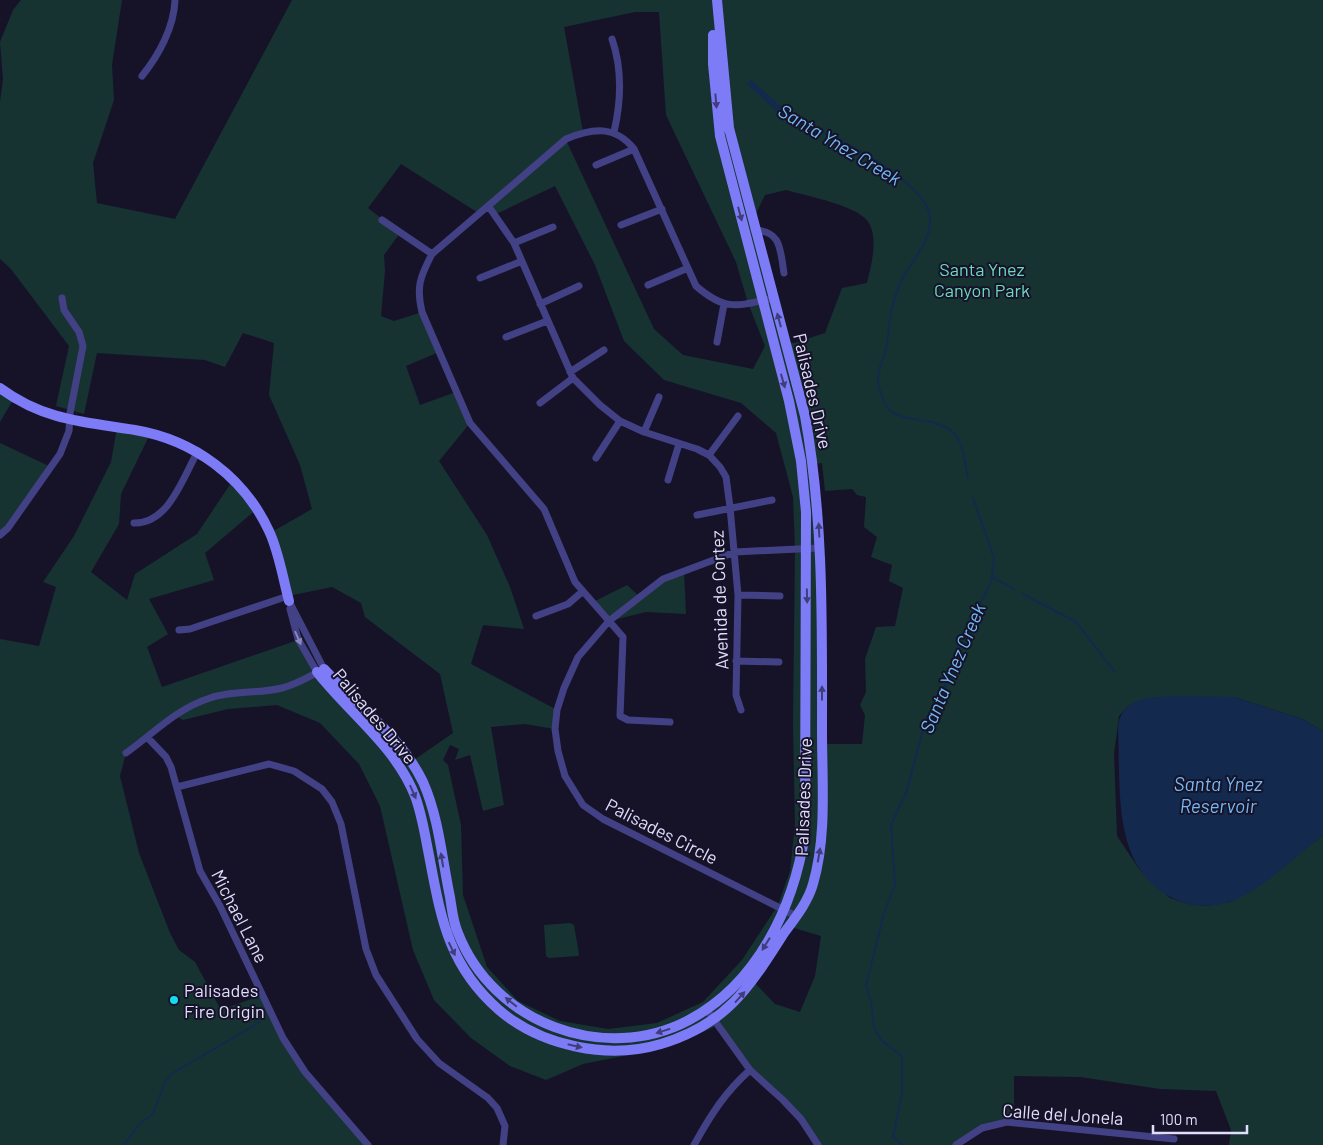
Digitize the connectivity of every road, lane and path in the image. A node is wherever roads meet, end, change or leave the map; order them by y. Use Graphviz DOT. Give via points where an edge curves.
graph roads {
  1 [pos="175,0"];
  2 [pos="715,0"];
  3 [pos="612,39"];
  4 [pos="142,76"];
  5 [pos="614,132"];
  6 [pos="634,149"];
  7 [pos="596,165"];
  8 [pos="489,207"];
  9 [pos="662,209"];
  10 [pos="382,220"];
  11 [pos="621,225"];
  12 [pos="553,227"];
  13 [pos="756,230"];
  14 [pos="745,233"];
  15 [pos="514,243"];
  16 [pos="432,254"];
  17 [pos="522,261"];
  18 [pos="688,268"];
  19 [pos="784,272"];
  20 [pos="480,278"];
  21 [pos="648,285"];
  22 [pos="579,286"];
  23 [pos="62,298"];
  24 [pos="774,298"];
  25 [pos="762,301"];
  26 [pos="540,304"];
  27 [pos="724,304"];
  28 [pos="547,321"];
  29 [pos="506,337"];
  30 [pos="717,342"];
  31 [pos="604,350"];
  32 [pos="572,375"];
  33 [pos="0,388"];
  34 [pos="659,397"];
  35 [pos="540,402"];
  36 [pos="738,416"];
  37 [pos="70,421"];
  38 [pos="620,421"];
  39 [pos="644,432"];
  40 [pos="678,444"];
  41 [pos="198,451"];
  42 [pos="710,455"];
  43 [pos="596,458"];
  44 [pos="813,460"];
  45 [pos="801,461"];
  46 [pos="668,480"];
  47 [pos="772,500"];
  48 [pos="730,507"];
  49 [pos="697,515"];
  50 [pos="134,523"];
  51 [pos="0,535"];
  52 [pos="806,548"];
  53 [pos="819,548"];
  54 [pos="735,552"];
  55 [pos="583,591"];
  56 [pos="738,595"];
  57 [pos="780,596"];
  58 [pos="288,599"];
  59 [pos="536,616"];
  60 [pos="609,621"];
  61 [pos="180,630"];
  62 [pos="736,661"];
  63 [pos="779,662"];
  64 [pos="321,671"];
  65 [pos="741,710"];
  66 [pos="670,722"];
  67 [pos="147,737"];
  68 [pos="126,753"];
  69 [pos="177,787"];
  70 [pos="784,909"];
  71 [pos="796,916"];
  72 [pos="707,1010"];
  73 [pos="714,1019"];
  74 [pos="750,1070"];
  75 [pos="1174,1140"];
  76 [pos="368,1145"];
  77 [pos="503,1145"];
  78 [pos="694,1145"];
  79 [pos="818,1145"];
  80 [pos="956,1145"];
  1 -- 4 [label="street" via="174,16 154,61"];
  2 -- 13 [label="street, Palisades Drive" via="729,128"];
  2 -- 14 [label="street, Palisades Drive, one-way" via="713,64 720,136"];
  3 -- 5 [label="street" via="617,54 620,107"];
  5 -- 6 [label="street" via="627,139"];
  5 -- 8 [label="street" via="583,132 566,140"];
  6 -- 7 [label="street"];
  6 -- 9 [label="street"];
  8 -- 15 [label="street"];
  8 -- 16 [label="street"];
  9 -- 11 [label="street"];
  9 -- 18 [label="street"];
  10 -- 16 [label="street"];
  12 -- 15 [label="street"];
  13 -- 14 [label="street"];
  13 -- 19 [label="street" via="774,235"];
  13 -- 24 [label="street, Palisades Drive"];
  14 -- 25 [label="street, Palisades Drive"];
  15 -- 17 [label="street"];
  16 -- 55 [label="street" via="420,277 418,294 422,312 470,423 544,509 575,582"];
  17 -- 20 [label="street"];
  17 -- 26 [label="street"];
  18 -- 21 [label="street"];
  18 -- 27 [label="street" via="696,286 711,299"];
  22 -- 26 [label="street"];
  23 -- 37 [label="street" via="64,310 79,332 83,346"];
  24 -- 25 [label="street"];
  44 -- 24 [label="street, Palisades Drive, one-way" via="805,416"];
  25 -- 27 [label="street" via="737,306"];
  25 -- 45 [label="street, Palisades Drive, one-way" via="789,401"];
  26 -- 28 [label="street"];
  27 -- 30 [label="street"];
  28 -- 29 [label="street"];
  28 -- 32 [label="street"];
  31 -- 32 [label="street"];
  32 -- 35 [label="street"];
  32 -- 38 [label="street" via="600,406"];
  33 -- 37 [label="street, Palisades Drive" via="34,409"];
  34 -- 39 [label="street"];
  36 -- 42 [label="street"];
  37 -- 41 [label="street, Palisades Drive" via="136,430"];
  37 -- 51 [label="street" via="60,454"];
  38 -- 39 [label="street"];
  38 -- 43 [label="street"];
  39 -- 40 [label="street"];
  40 -- 42 [label="street"];
  40 -- 46 [label="street"];
  41 -- 50 [label="street" via="167,506 151,521"];
  41 -- 58 [label="street, Palisades Drive" via="226,473 257,509 270,533"];
  42 -- 48 [label="street, Avenida de Cortez" via="726,477"];
  44 -- 45 [label="street"];
  53 -- 44 [label="street, Palisades Drive, one-way"];
  45 -- 52 [label="street, Palisades Drive"];
  47 -- 48 [label="street"];
  48 -- 49 [label="street"];
  48 -- 54 [label="street, Avenida de Cortez"];
  52 -- 53 [label="street, Palisades Circle"];
  52 -- 54 [label="street, Palisades Circle"];
  52 -- 70 [label="street, Palisades Drive, one-way" via="805,833 797,876"];
  71 -- 53 [label="street, Palisades Drive, one-way" via="812,888 820,850 822,676"];
  54 -- 56 [label="street, Avenida de Cortez"];
  54 -- 60 [label="street, Palisades Circle" via="662,579"];
  55 -- 59 [label="street" via="568,604"];
  55 -- 60 [label="street"];
  56 -- 57 [label="street"];
  56 -- 62 [label="street, Avenida de Cortez"];
  58 -- 61 [label="street"];
  58 -- 64 [label="street, Palisades Drive" via="298,639"];
  60 -- 66 [label="street" via="623,636 620,716 628,720"];
  60 -- 70 [label="street, Palisades Circle" via="578,657 557,710 558,751 566,776 583,805 603,819"];
  62 -- 63 [label="street"];
  62 -- 65 [label="street, Avenida de Cortez" via="736,695"];
  64 -- 67 [label="street" via="281,688 226,693 210,698 174,714"];
  72 -- 64 [label="street, Palisades Drive, one-way" via="675,1027 648,1035 590,1038 539,1022 498,992 479,970 457,932 434,814 422,781 403,750"];
  64 -- 73 [label="street, Palisades Drive, one-way" via="407,778 420,812 442,922 450,943 476,986 498,1009 511,1020 558,1042 605,1051 635,1050 662,1044"];
  67 -- 68 [label="street"];
  67 -- 69 [label="street, Michael Lane" via="166,757"];
  69 -- 76 [label="street, Michael Lane" via="200,871 283,1038 305,1072"];
  69 -- 77 [label="street" via="269,764 294,771 322,789 332,802 341,824 366,949 376,975 417,1039 439,1063 497,1108 505,1126"];
  70 -- 71 [label="street, Palisades Circle"];
  70 -- 72 [label="street, Palisades Drive, one-way" via="768,942 743,976"];
  73 -- 71 [label="street, Palisades Drive, one-way" via="740,998"];
  72 -- 73 [label="street"];
  73 -- 74 [label="street"];
  74 -- 78 [label="street" via="726,1093"];
  74 -- 79 [label="street" via="784,1100"];
  75 -- 80 [label="street, Calle del Jonela" via="1007,1122 982,1128"];
}
